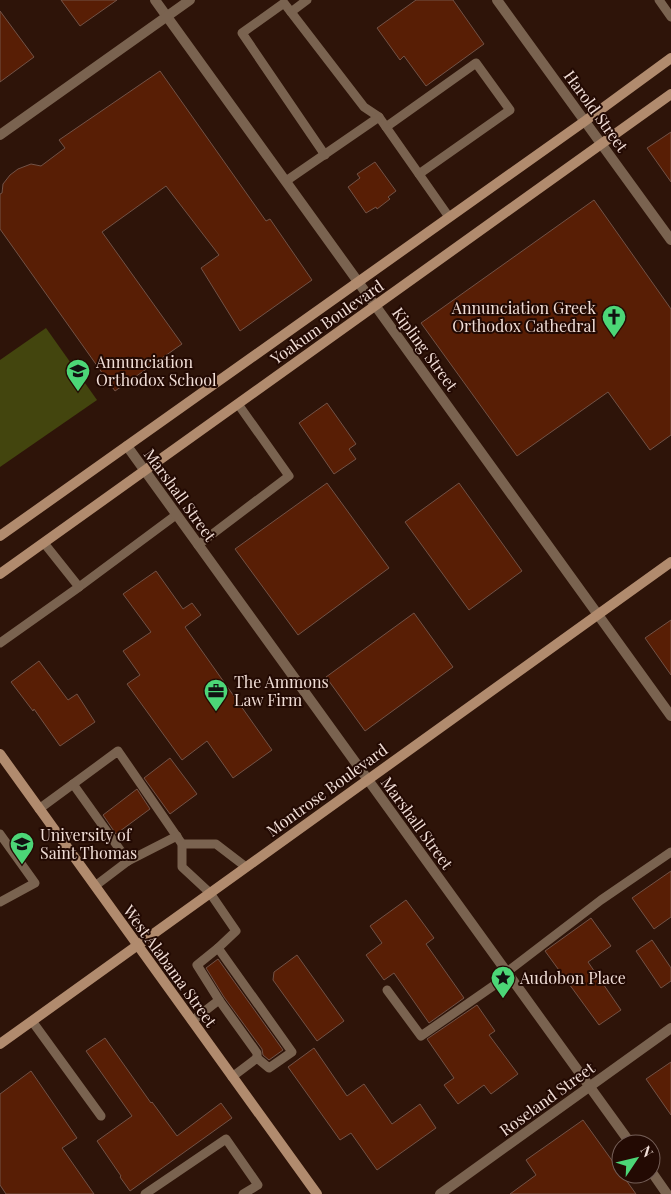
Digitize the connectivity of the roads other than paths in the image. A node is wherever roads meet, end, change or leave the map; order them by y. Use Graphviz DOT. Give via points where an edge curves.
graph roads {
  1 [pos="155,0"];
  2 [pos="190,0"];
  3 [pos="308,0"];
  4 [pos="497,0"];
  5 [pos="659,0"];
  6 [pos="291,12"];
  7 [pos="167,16"];
  8 [pos="671,17"];
  9 [pos="671,58"];
  10 [pos="671,94"];
  11 [pos="379,117"];
  12 [pos="585,121"];
  13 [pos="386,128"];
  14 [pos="0,135"];
  15 [pos="601,143"];
  16 [pos="325,155"];
  17 [pos="419,174"];
  18 [pos="286,181"];
  19 [pos="449,217"];
  20 [pos="671,240"];
  21 [pos="358,282"];
  22 [pos="376,306"];
  23 [pos="238,404"];
  24 [pos="127,446"];
  25 [pos="144,470"];
  26 [pos="176,515"];
  27 [pos="0,536"];
  28 [pos="44,543"];
  29 [pos="198,544"];
  30 [pos="671,562"];
  31 [pos="0,574"];
  32 [pos="80,587"];
  33 [pos="598,614"];
  34 [pos="0,642"];
  35 [pos="671,716"];
  36 [pos="0,754"];
  37 [pos="367,780"];
  38 [pos="73,784"];
  39 [pos="39,809"];
  40 [pos="0,834"];
  41 [pos="176,836"];
  42 [pos="182,844"];
  43 [pos="671,852"];
  44 [pos="128,861"];
  45 [pos="246,867"];
  46 [pos="95,886"];
  47 [pos="210,893"];
  48 [pos="0,902"];
  49 [pos="137,945"];
  50 [pos="218,948"];
  51 [pos="508,973"];
  52 [pos="387,990"];
  53 [pos="219,1000"];
  54 [pos="32,1021"];
  55 [pos="192,1021"];
  56 [pos="671,1028"];
  57 [pos="0,1044"];
  58 [pos="257,1058"];
  59 [pos="232,1077"];
  60 [pos="590,1087"];
  61 [pos="101,1116"];
  62 [pos="624,1134"];
  63 [pos="145,1194"];
  64 [pos="244,1194"];
  65 [pos="317,1194"];
  66 [pos="440,1194"];
  1 -- 7 [label="street, Kipling Street"];
  2 -- 7 [label="street"];
  3 -- 6 [label="lane"];
  4 -- 12 [label="street, Harold Street"];
  5 -- 8 [label="lane"];
  6 -- 11 [label="lane" via="364,107"];
  6 -- 16 [label="lane" via="284,3 242,33"];
  7 -- 14 [label="street"];
  7 -- 18 [label="street, Kipling Street"];
  9 -- 12 [label="street, Yoakum Boulevard"];
  10 -- 15 [label="street, Yoakum Boulevard"];
  11 -- 13 [label="lane"];
  11 -- 16 [label="lane"];
  12 -- 15 [label="street, Harold Street"];
  12 -- 19 [label="street, Yoakum Boulevard"];
  13 -- 17 [label="lane"];
  13 -- 17 [label="lane" via="476,63 510,110"];
  15 -- 20 [label="street, Harold Street"];
  15 -- 22 [label="street, Yoakum Boulevard"];
  16 -- 18 [label="lane"];
  17 -- 19 [label="lane"];
  18 -- 21 [label="street, Kipling Street"];
  19 -- 21 [label="street, Yoakum Boulevard"];
  21 -- 22 [label="street, Kipling Street"];
  21 -- 24 [label="street, Yoakum Boulevard"];
  22 -- 23 [label="street, Yoakum Boulevard"];
  22 -- 33 [label="street, Kipling Street"];
  23 -- 25 [label="street, Yoakum Boulevard"];
  23 -- 29 [label="lane" via="288,476"];
  24 -- 25 [label="street, Marshall Street"];
  24 -- 27 [label="street, Yoakum Boulevard"];
  25 -- 26 [label="street, Marshall Street"];
  25 -- 28 [label="street, Yoakum Boulevard"];
  26 -- 29 [label="street, Marshall Street"];
  26 -- 32 [label="lane"];
  28 -- 31 [label="street, Yoakum Boulevard"];
  28 -- 32 [label="lane"];
  29 -- 37 [label="street, Marshall Street"];
  30 -- 33 [label="street, Montrose Boulevard"];
  32 -- 34 [label="lane"];
  33 -- 35 [label="street, Kipling Street"];
  33 -- 37 [label="street, Montrose Boulevard"];
  36 -- 39 [label="street, West Alabama Street"];
  37 -- 45 [label="street, Montrose Boulevard"];
  37 -- 51 [label="street, Marshall Street"];
  38 -- 39 [label="lane"];
  38 -- 41 [label="lane" via="118,752"];
  38 -- 44 [label="lane"];
  39 -- 46 [label="street, West Alabama Street"];
  40 -- 48 [label="lane" via="35,883"];
  41 -- 42 [label="lane"];
  41 -- 44 [label="lane"];
  42 -- 45 [label="lane" via="216,844"];
  42 -- 47 [label="lane" via="182,867"];
  43 -- 51 [label="lane" via="565,927"];
  44 -- 46 [label="lane"];
  45 -- 47 [label="street, Montrose Boulevard"];
  46 -- 49 [label="street, West Alabama Street"];
  47 -- 49 [label="street, Montrose Boulevard"];
  47 -- 50 [label="lane" via="236,931"];
  49 -- 54 [label="street, Montrose Boulevard"];
  49 -- 55 [label="street, West Alabama Street"];
  50 -- 53 [label="lane" via="197,965"];
  50 -- 58 [label="lane" via="292,1052 269,1068"];
  51 -- 52 [label="lane" via="421,1036"];
  51 -- 60 [label="street, Marshall Street"];
  53 -- 55 [label="lane"];
  53 -- 58 [label="lane" via="257,1053"];
  54 -- 57 [label="street, Montrose Boulevard"];
  54 -- 61 [label="lane"];
  55 -- 59 [label="street, West Alabama Street"];
  56 -- 60 [label="street, Roseland Street"];
  58 -- 59 [label="lane"];
  59 -- 65 [label="street, West Alabama Street"];
  60 -- 62 [label="street, Marshall Street"];
  60 -- 66 [label="street, Roseland Street"];
  63 -- 64 [label="lane" via="226,1139 258,1185"];
}
